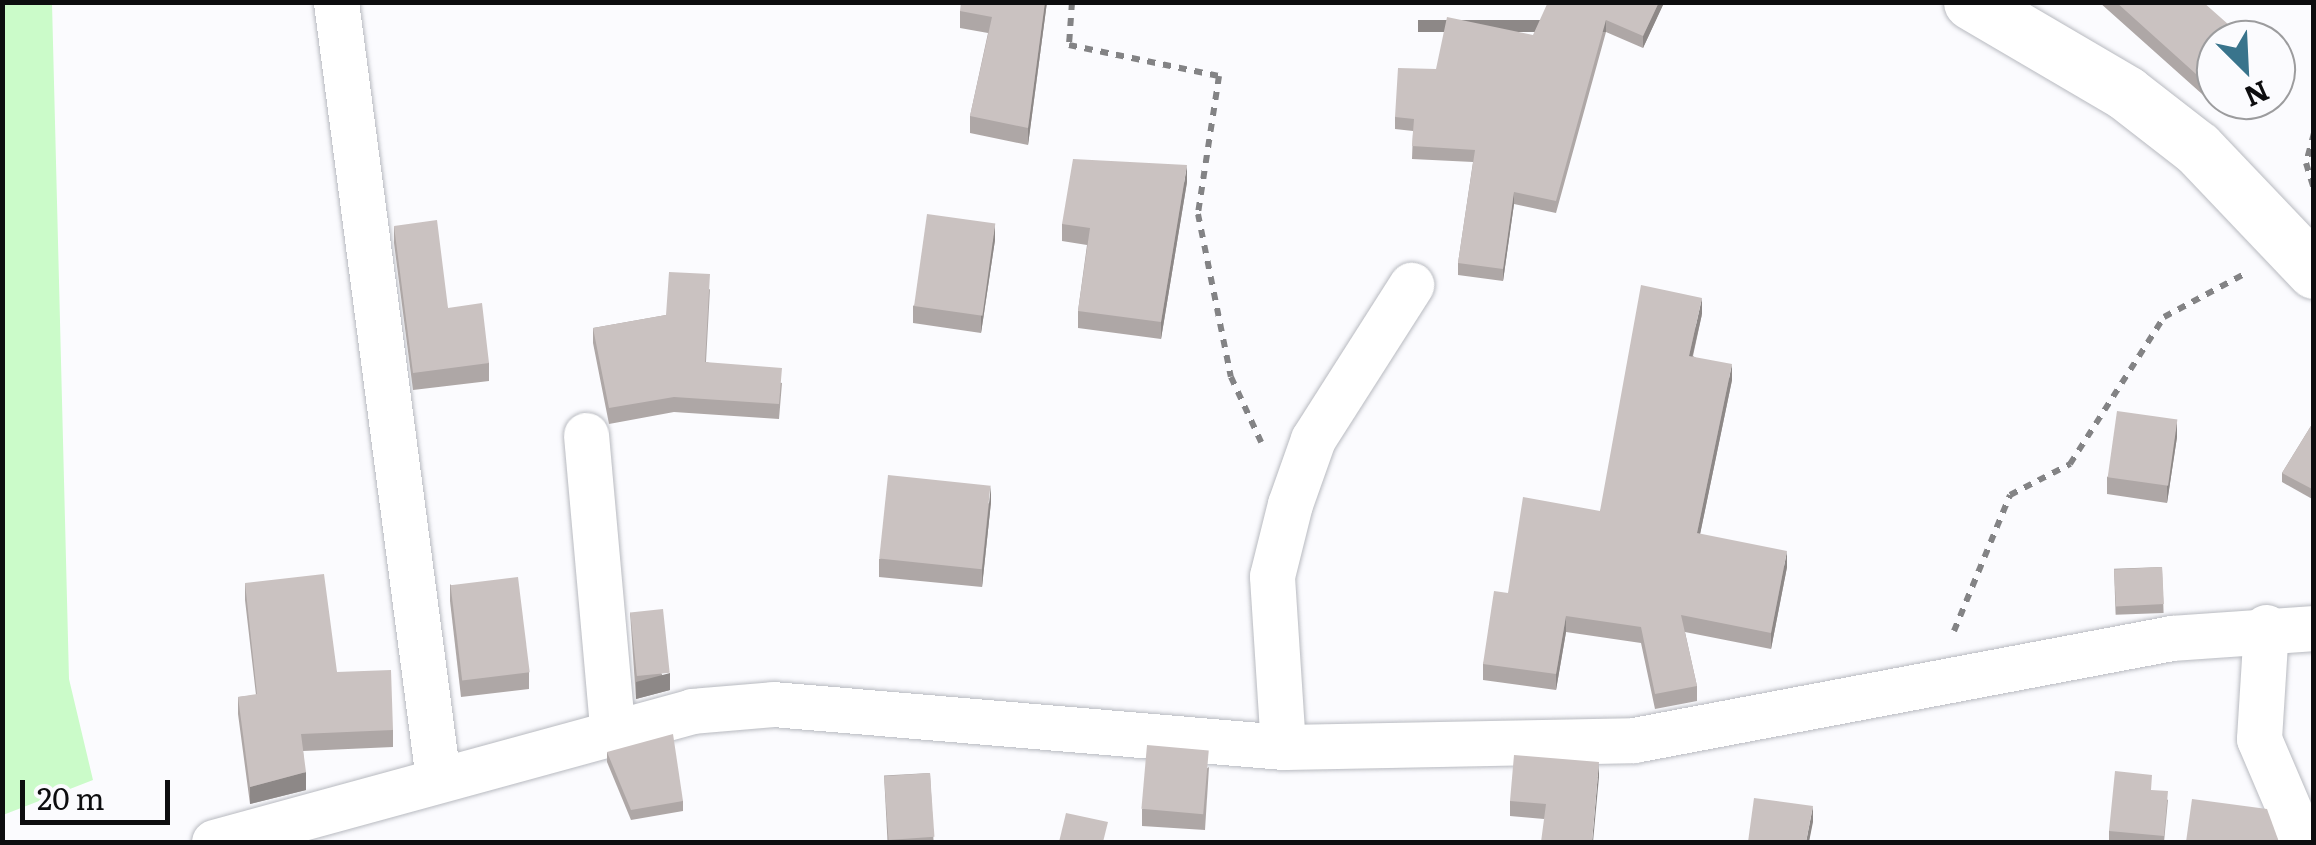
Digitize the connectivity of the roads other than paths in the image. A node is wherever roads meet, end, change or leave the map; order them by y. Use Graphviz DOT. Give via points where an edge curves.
graph roads {
  1 [pos="336,2"];
  2 [pos="1971,2"];
  3 [pos="2302,260"];
  4 [pos="1411,284"];
  5 [pos="586,435"];
  6 [pos="2266,628"];
  7 [pos="2314,628"];
  8 [pos="612,728"];
  9 [pos="1283,747"];
  10 [pos="438,778"];
  11 [pos="214,842"];
  12 [pos="2304,842"];
  1 -- 10 [label="street"];
  2 -- 3 [label="main road" via="2126,93 2198,148"];
  4 -- 9 [label="street" via="1313,439 1290,504 1272,576"];
  5 -- 8 [label="street"];
  6 -- 7 [label="street"];
  6 -- 9 [label="street" via="1634,740"];
  6 -- 12 [label="street" via="2259,739"];
  8 -- 9 [label="street" via="773,704"];
  8 -- 10 [label="street"];
  10 -- 11 [label="street"];
}
